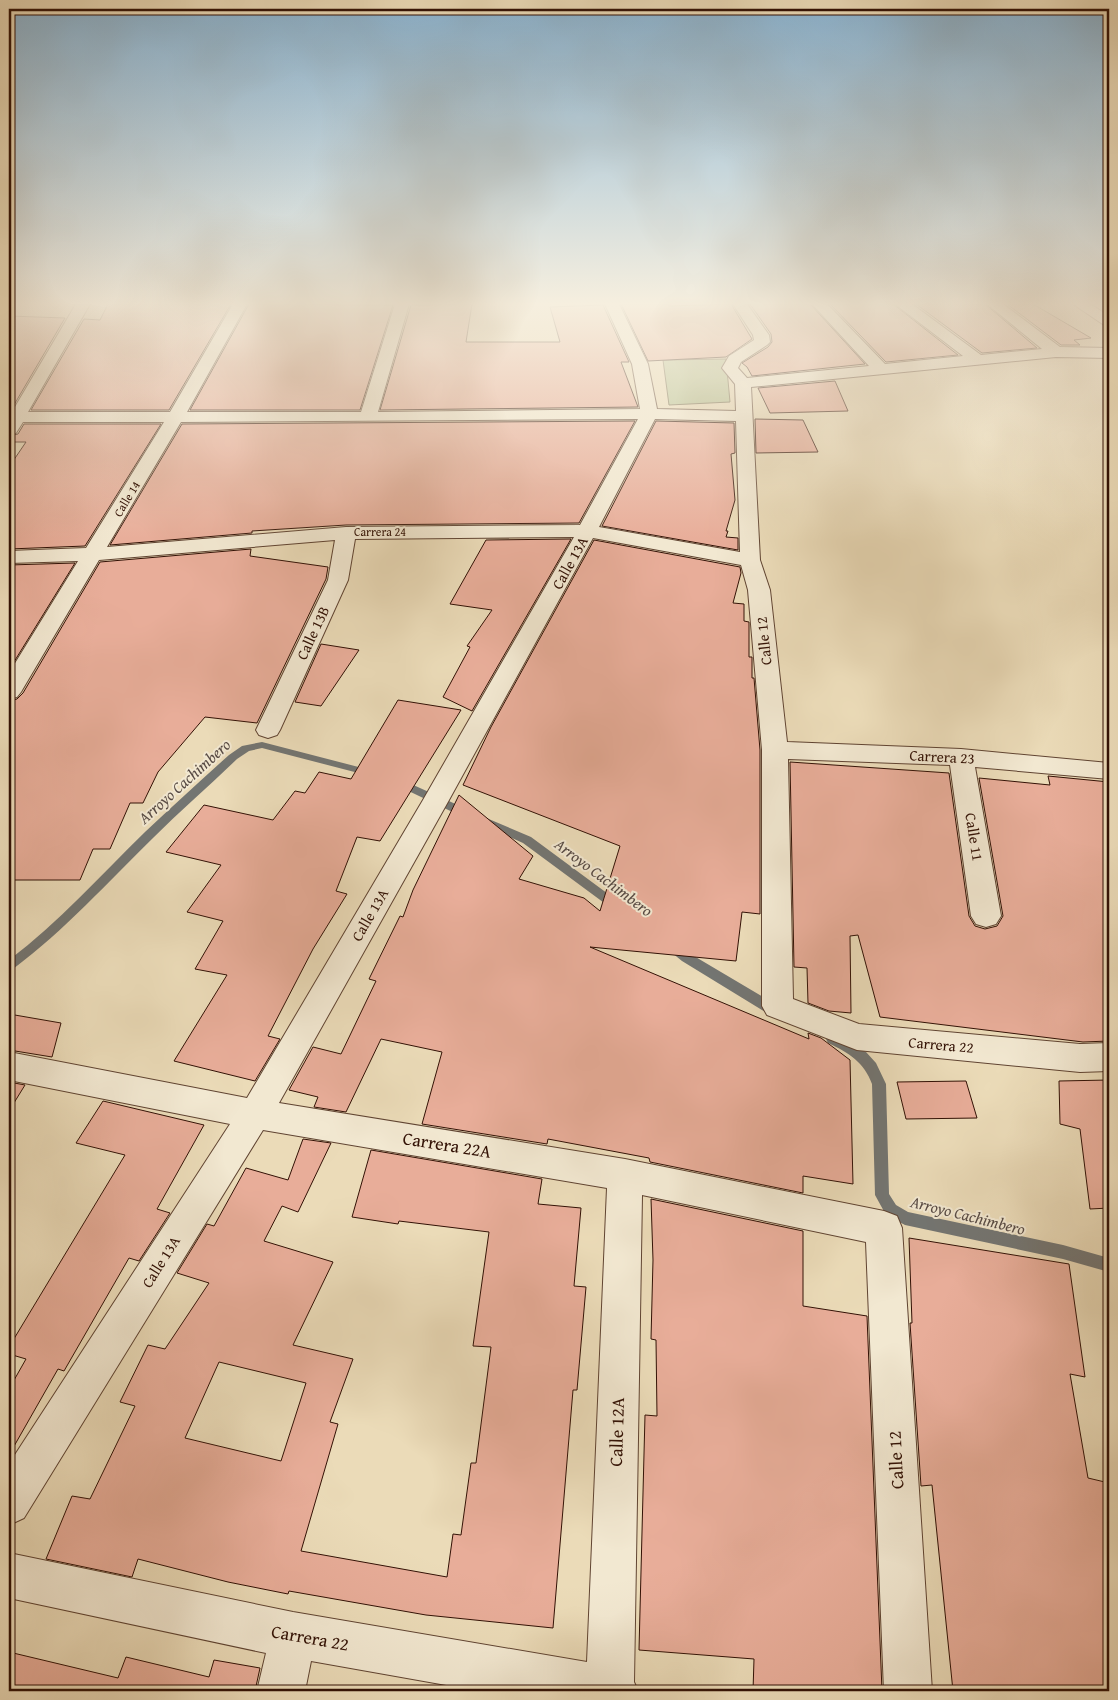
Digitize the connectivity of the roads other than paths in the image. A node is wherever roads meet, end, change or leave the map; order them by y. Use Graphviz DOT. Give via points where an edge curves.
graph roads {
  1 [pos="35,383"];
  2 [pos="195,383"];
  3 [pos="378,383"];
  4 [pos="643,383"];
  5 [pos="743,383"];
  6 [pos="649,414"];
  7 [pos="176,416"];
  8 [pos="745,416"];
  9 [pos="368,417"];
  10 [pos="12,421"];
  11 [pos="587,532"];
  12 [pos="346,533"];
  13 [pos="94,554"];
  14 [pos="9,557"];
  15 [pos="750,560"];
  16 [pos="9,692"];
  17 [pos="268,730"];
  18 [pos="775,750"];
  19 [pos="961,757"];
  20 [pos="1109,771"];
  21 [pos="986,916"];
  22 [pos="778,1006"];
  23 [pos="1109,1057"];
  24 [pos="9,1066"];
  25 [pos="255,1114"];
  26 [pos="625,1175"];
  27 [pos="884,1228"];
  28 [pos="9,1503"];
  29 [pos="9,1576"];
  30 [pos="293,1635"];
  31 [pos="281,1691"];
  32 [pos="612,1691"];
  33 [pos="908,1691"];
  1 -- 10 [label="street"];
  2 -- 7 [label="street, Calle 14"];
  3 -- 9 [label="street"];
  4 -- 6 [label="street"];
  5 -- 8 [label="street, Calle 12"];
  6 -- 8 [label="street"];
  6 -- 9 [label="street"];
  6 -- 11 [label="street, Calle 13A"];
  7 -- 9 [label="street"];
  7 -- 10 [label="street"];
  7 -- 13 [label="street, Calle 14"];
  8 -- 15 [label="street, Calle 12"];
  11 -- 12 [label="street, Carrera 24"];
  11 -- 15 [label="street, Carrera 24"];
  11 -- 25 [label="street, Calle 13A"];
  12 -- 13 [label="street, Carrera 24"];
  12 -- 17 [label="street, Calle 13B" via="338,580"];
  13 -- 14 [label="street, Carrera 24"];
  13 -- 16 [label="street, Calle 14"];
  15 -- 18 [label="street, Calle 12" via="759,590"];
  18 -- 19 [label="street, Carrera 23"];
  18 -- 22 [label="street, Calle 12"];
  19 -- 20 [label="street, Carrera 23"];
  19 -- 21 [label="street, Calle 11"];
  22 -- 23 [label="street, Carrera 22" via="857,1037 1080,1058"];
  24 -- 25 [label="street, Carrera 22A"];
  25 -- 26 [label="street, Carrera 22A"];
  25 -- 28 [label="street, Calle 13A"];
  26 -- 27 [label="street, Carrera 22A"];
  26 -- 32 [label="street, Calle 12A"];
  27 -- 33 [label="street, Calle 12"];
  29 -- 30 [label="street, Carrera 22"];
  30 -- 31 [label="street"];
  30 -- 32 [label="street, Carrera 22"];
}
